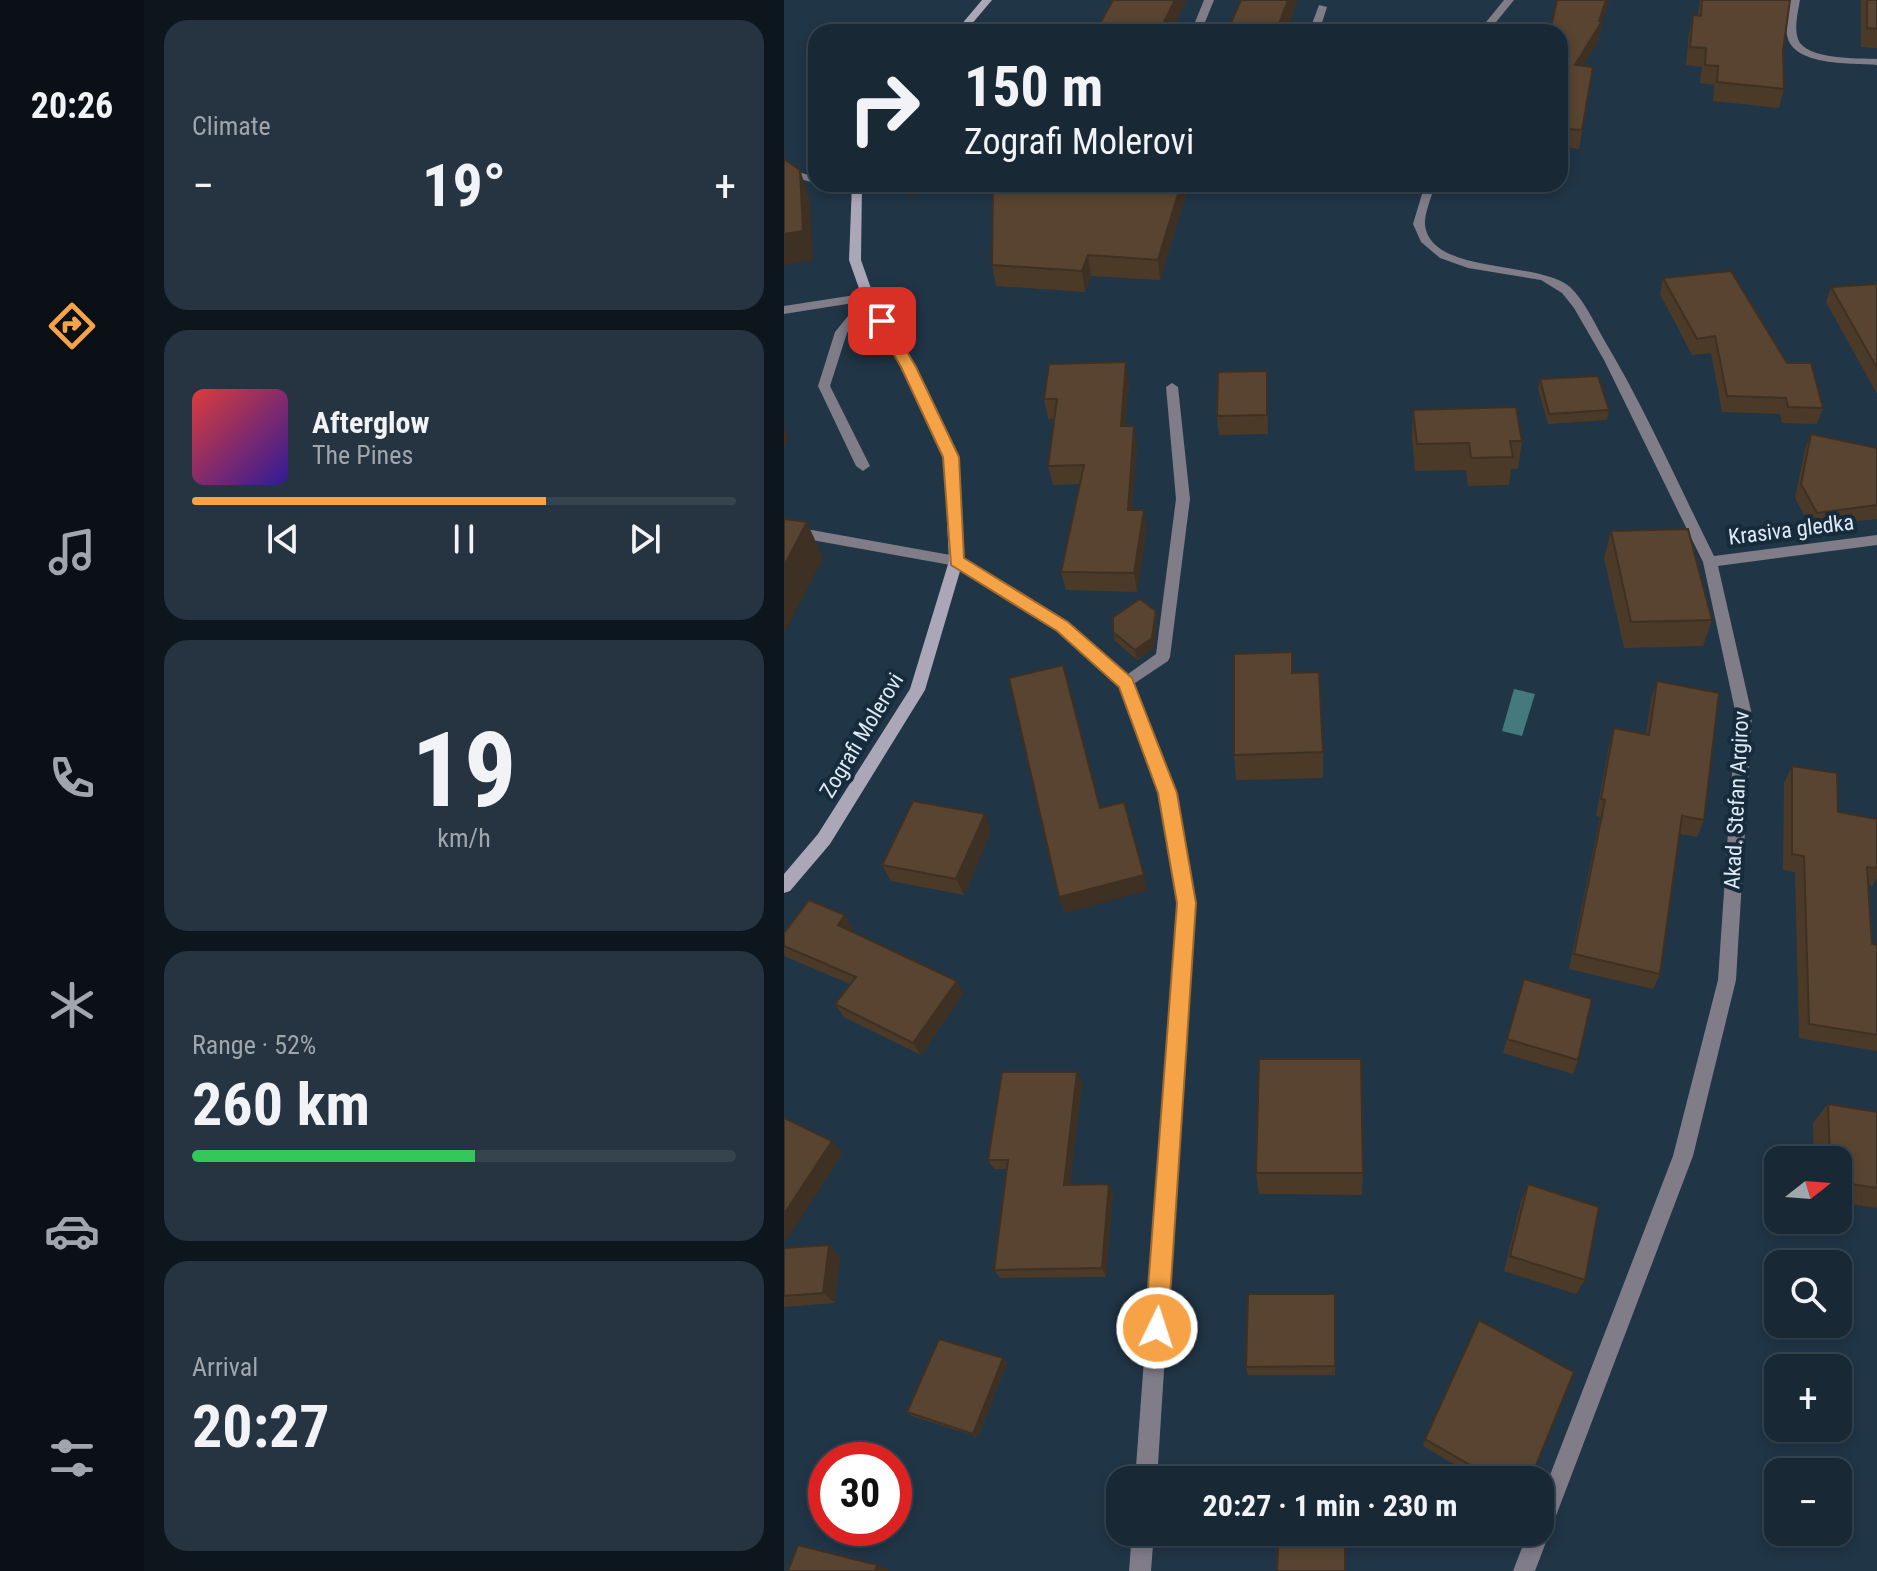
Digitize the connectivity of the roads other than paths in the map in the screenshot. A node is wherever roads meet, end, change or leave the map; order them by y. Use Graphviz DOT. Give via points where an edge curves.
graph roads {
  1 [pos="987,0"];
  2 [pos="1209,0"];
  3 [pos="1509,0"];
  4 [pos="1795,0"];
  5 [pos="1322,7"];
  6 [pos="967,24"];
  7 [pos="1199,24"];
  8 [pos="1317,24"];
  9 [pos="1490,24"];
  10 [pos="1877,62"];
  11 [pos="784,171"];
  12 [pos="808,178"];
  13 [pos="856,192"];
  14 [pos="1428,192"];
  15 [pos="868,298"];
  16 [pos="784,310"];
  17 [pos="1172,387"];
  18 [pos="863,466"];
  19 [pos="784,530"];
  20 [pos="1877,540"];
  21 [pos="956,561"];
  22 [pos="1710,562"];
  23 [pos="1126,683"];
  24 [pos="784,886"];
  25 [pos="1147,1466"];
  26 [pos="1554,1494"];
  27 [pos="1142,1546"];
  28 [pos="1534,1546"];
  29 [pos="1140,1571"];
  30 [pos="1524,1571"];
  1 -- 6 [label="street"];
  2 -- 7 [label="street"];
  3 -- 9 [label="street"];
  4 -- 10 [label="street" via="1793,39 1800,50 1810,56"];
  5 -- 8 [label="street"];
  11 -- 12 [label="street"];
  13 -- 15 [label="street, Zografi Molerovi" via="855,260"];
  14 -- 22 [label="street, Akad. Stefan Argirov" via="1419,224 1425,240 1444,256 1544,277 1566,290 1579,307"];
  15 -- 16 [label="street"];
  15 -- 18 [label="street" via="841,332 824,386"];
  15 -- 21 [label="street, Zografi Molerovi" via="951,457"];
  17 -- 23 [label="street" via="1183,499 1163,657"];
  19 -- 21 [label="street"];
  20 -- 22 [label="street, Krasiva gledka"];
  21 -- 23 [label="street" via="1062,627"];
  21 -- 24 [label="street, Zografi Molerovi" via="917,690 824,839"];
  22 -- 26 [label="street, Akad. Stefan Argirov" via="1744,715 1727,980 1683,1156"];
  23 -- 25 [label="street" via="1168,793 1186,903"];
  27 -- 29 [label="street"];
  28 -- 30 [label="street, Akad. Stefan Argirov"];
}
